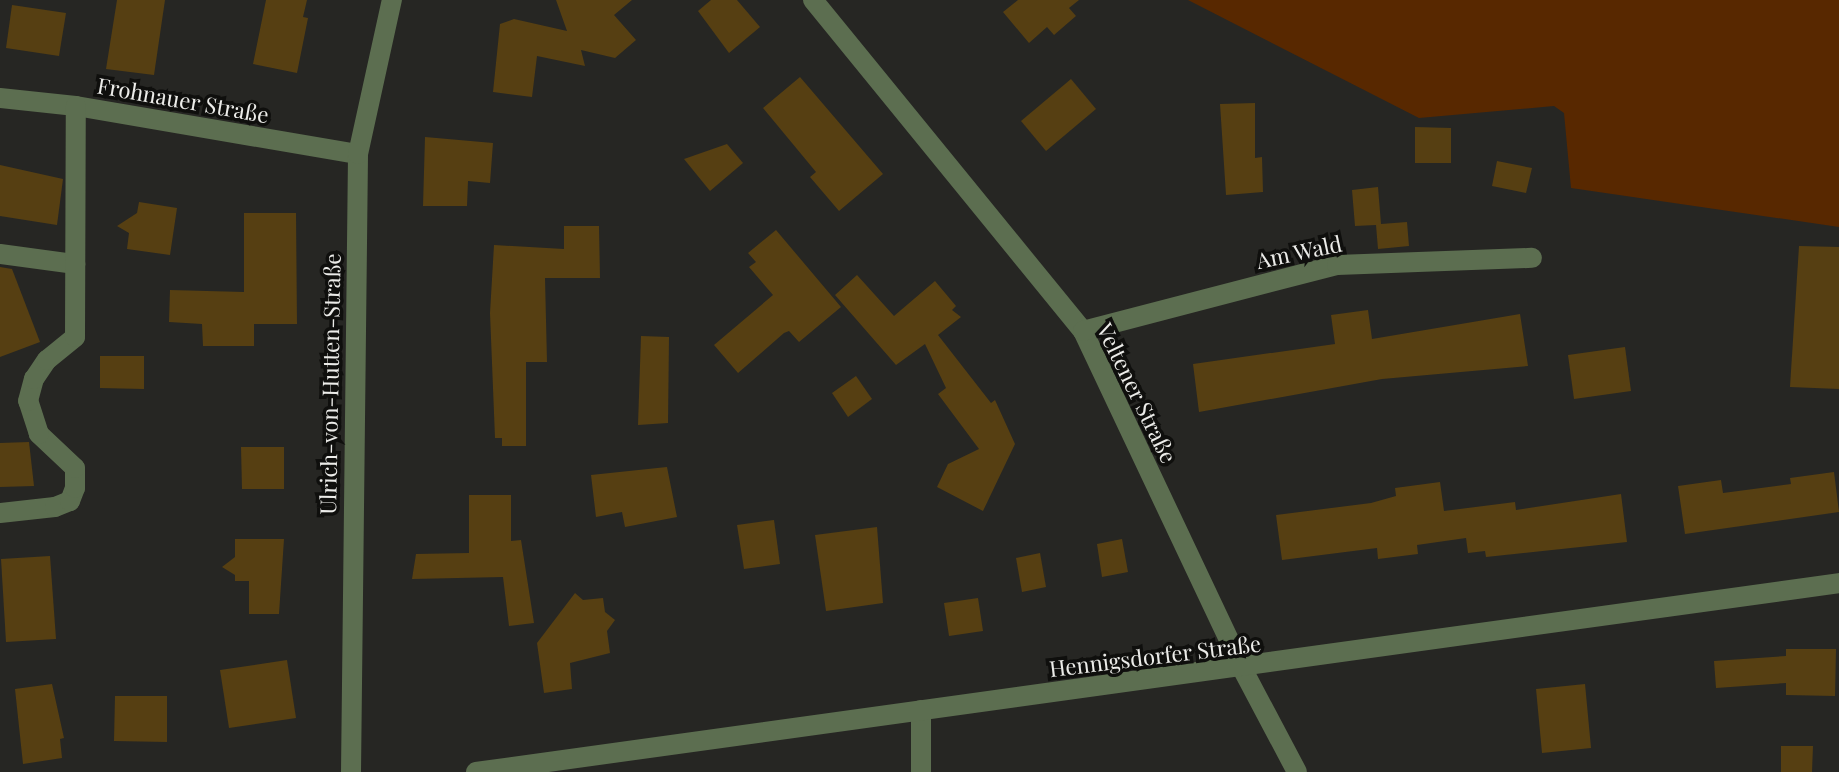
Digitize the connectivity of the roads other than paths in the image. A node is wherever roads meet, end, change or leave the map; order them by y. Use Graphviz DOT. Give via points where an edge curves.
graph roads {
  1 [pos="392,0"];
  2 [pos="813,0"];
  3 [pos="0,98"];
  4 [pos="76,106"];
  5 [pos="358,154"];
  6 [pos="0,254"];
  7 [pos="1532,258"];
  8 [pos="75,264"];
  9 [pos="1083,331"];
  10 [pos="0,513"];
  11 [pos="1839,583"];
  12 [pos="1243,670"];
  13 [pos="921,710"];
  14 [pos="351,772"];
  15 [pos="476,772"];
  16 [pos="921,772"];
  17 [pos="1297,772"];
  1 -- 5 [label="street, Ulrich-von-Hutten-Straße"];
  2 -- 9 [label="street, Veltener Straße"];
  3 -- 4 [label="street, Frohnauer Straße"];
  4 -- 5 [label="street, Frohnauer Straße"];
  4 -- 8 [label="street"];
  5 -- 14 [label="street, Ulrich-von-Hutten-Straße"];
  6 -- 8 [label="street"];
  7 -- 9 [label="street, Am Wald" via="1337,265"];
  8 -- 10 [label="street" via="75,337 47,360 28,401 39,434 75,468 75,488 70,501 55,507"];
  9 -- 12 [label="street, Veltener Straße"];
  11 -- 12 [label="street, Hennigsdorfer Straße"];
  12 -- 13 [label="street, Hennigsdorfer Straße"];
  12 -- 17 [label="street, Veltener Straße"];
  13 -- 15 [label="street, Hennigsdorfer Straße"];
  13 -- 16 [label="street"];
}
